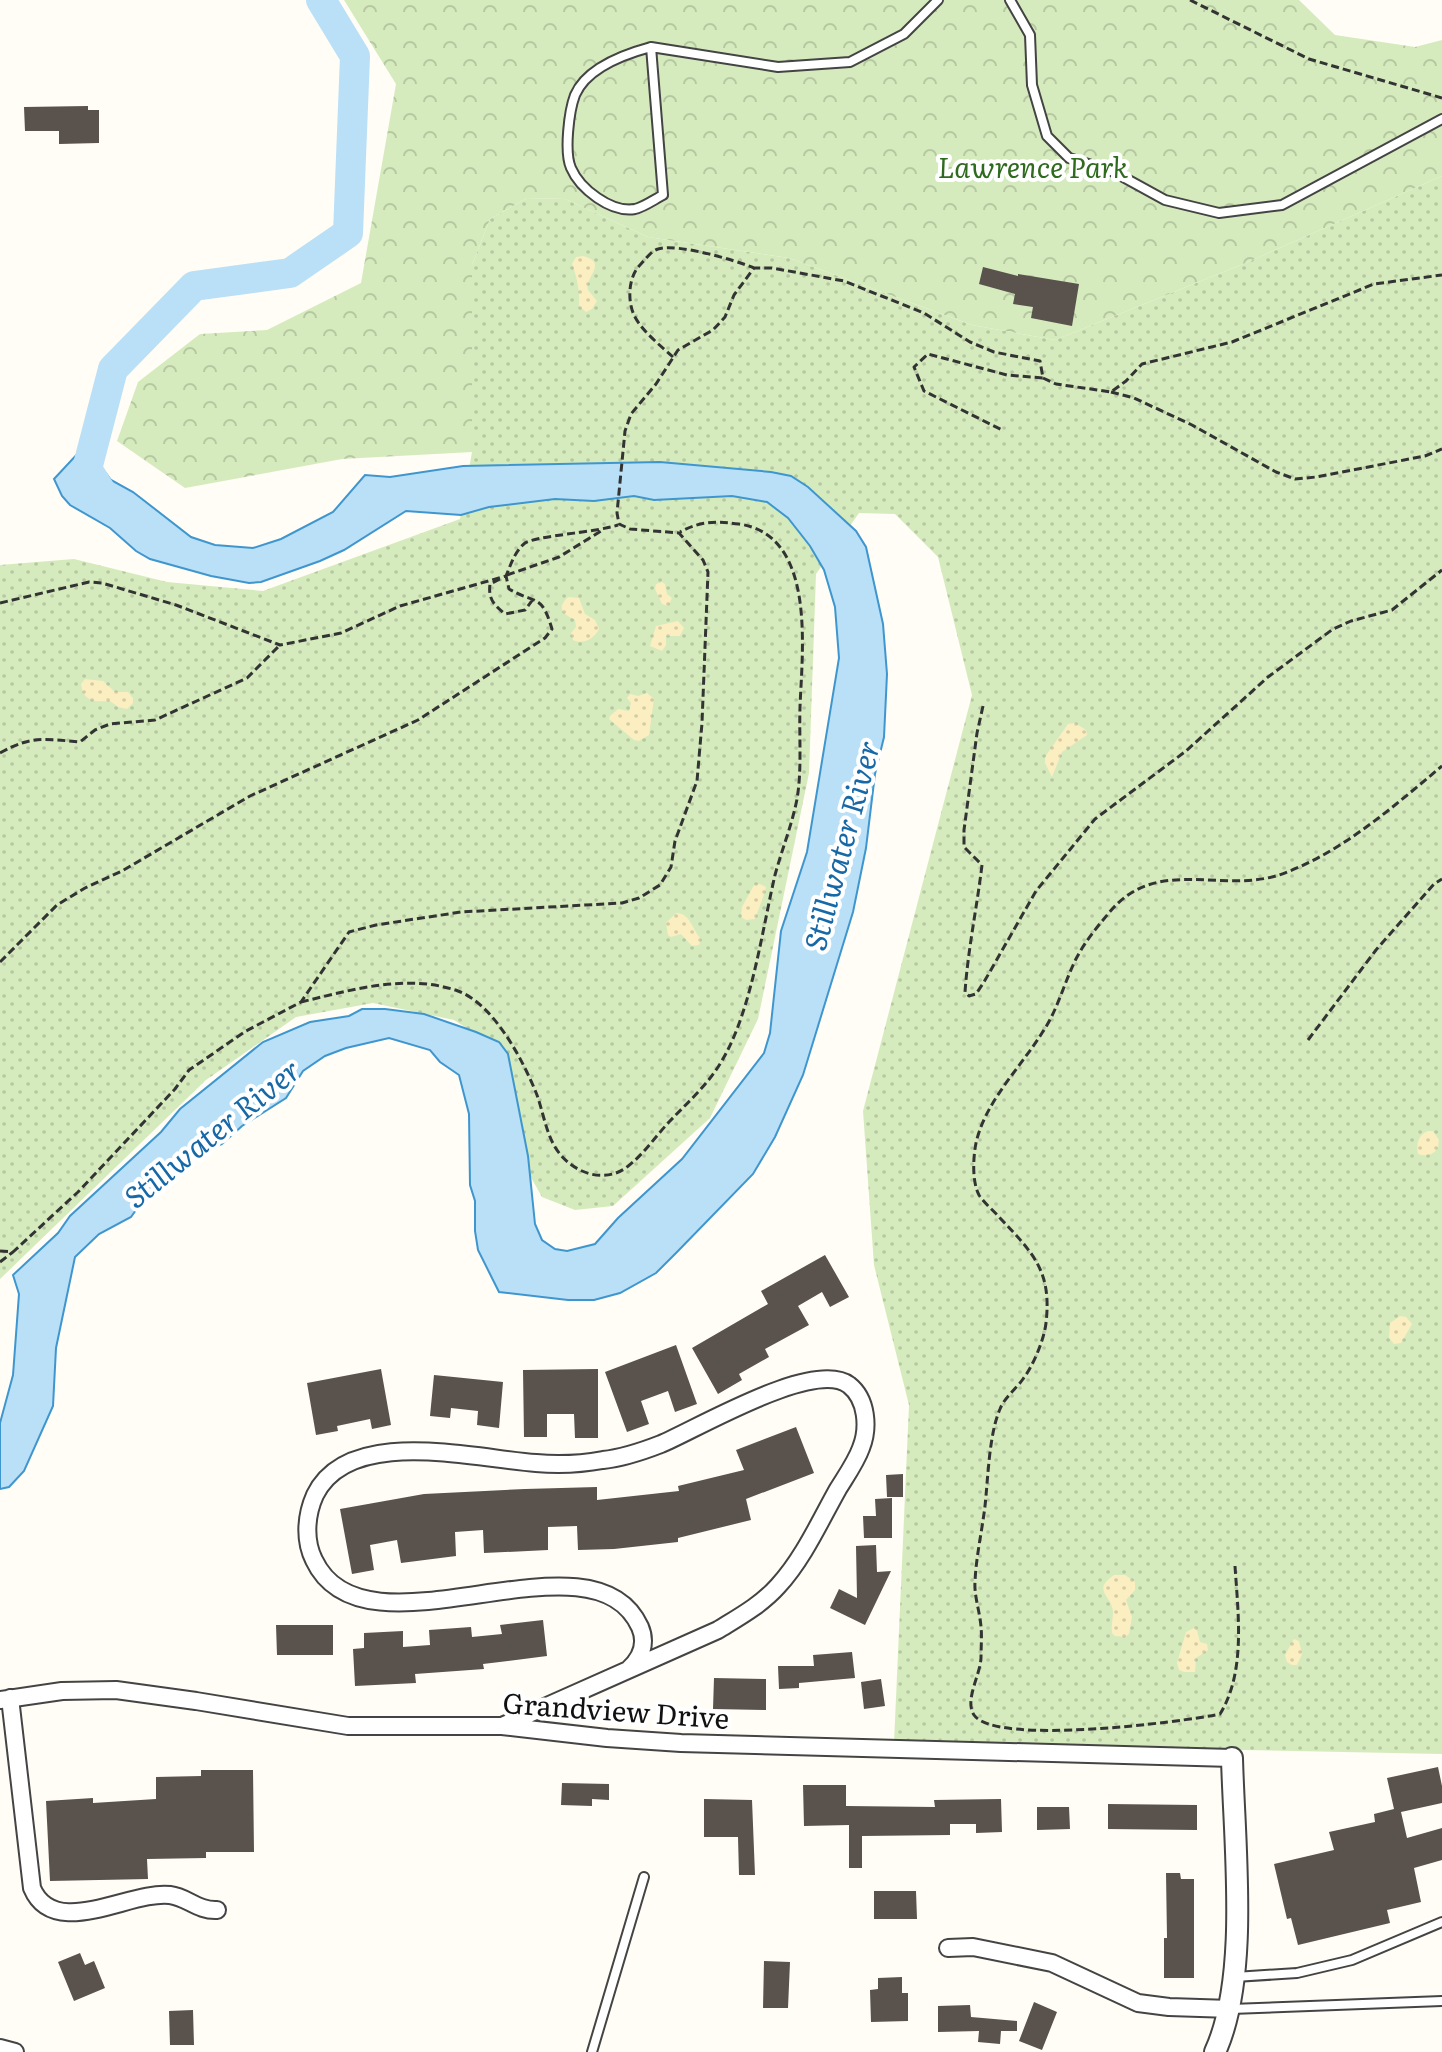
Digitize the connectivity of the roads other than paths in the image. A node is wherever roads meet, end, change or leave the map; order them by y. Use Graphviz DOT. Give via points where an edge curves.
graph roads {
  1 [pos="938,0"];
  2 [pos="1010,0"];
  3 [pos="651,47"];
  4 [pos="1442,119"];
  5 [pos="629,1669"];
  6 [pos="5,1699"];
  7 [pos="502,1726"];
  8 [pos="1232,1758"];
  9 [pos="644,1877"];
  10 [pos="217,1910"];
  11 [pos="1442,1922"];
  12 [pos="948,1948"];
  13 [pos="1234,1977"];
  14 [pos="1442,2001"];
  15 [pos="1231,2009"];
  16 [pos="0,2048"];
  17 [pos="15,2052"];
  18 [pos="592,2052"];
  19 [pos="1215,2052"];
  1 -- 3 [label="lane" via="904,34 850,62 778,67"];
  2 -- 4 [label="lane" via="1030,35 1032,85 1047,136 1069,158 1114,172 1165,200 1219,213 1282,205"];
  3 -- 3 [label="lane" via="663,195 634,209 608,205 571,169 567,149 575,95 600,69"];
  5 -- 5 [label="street" via="643,1647 640,1627 625,1608 588,1589 559,1586 404,1603 362,1600 337,1589 318,1568 308,1539 316,1492 337,1468 381,1453 570,1464 660,1444 781,1389 831,1378 850,1386 866,1409 862,1446 785,1579 718,1630"];
  5 -- 7 [label="street"];
  6 -- 7 [label="street, Grandview Drive" via="116,1690 348,1726"];
  6 -- 10 [label="street" via="32,1888 41,1904 71,1912 172,1895"];
  7 -- 8 [label="street, Grandview Drive" via="681,1743"];
  8 -- 13 [label="street"];
  9 -- 18 [label="lane"];
  11 -- 13 [label="lane" via="1352,1960 1297,1973"];
  12 -- 15 [label="street" via="973,1947 1052,1963 1138,2003"];
  13 -- 15 [label="street"];
  14 -- 15 [label="lane"];
  15 -- 19 [label="street"];
  16 -- 17 [label="street"];
}
